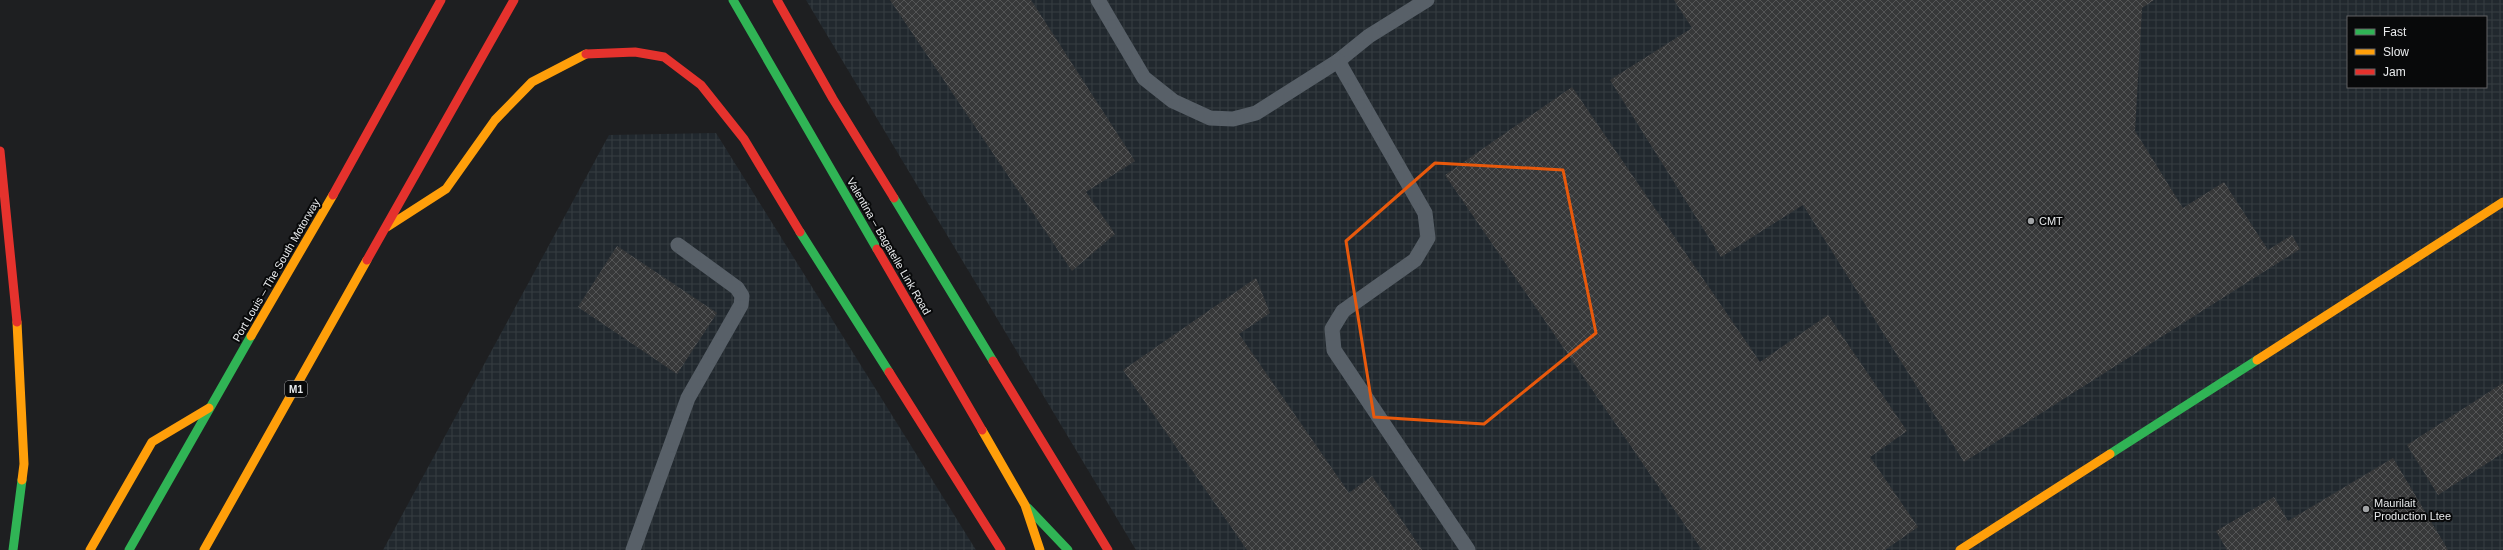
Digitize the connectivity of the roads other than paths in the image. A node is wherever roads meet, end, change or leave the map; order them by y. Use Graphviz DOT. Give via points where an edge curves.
graph roads {
  1 [pos="441,0"];
  2 [pos="514,0"];
  3 [pos="733,0"];
  4 [pos="777,0"];
  5 [pos="1098,0"];
  6 [pos="1426,0"];
  7 [pos="1338,61"];
  8 [pos="0,151"];
  9 [pos="2503,202"];
  10 [pos="387,226"];
  11 [pos="678,245"];
  12 [pos="209,408"];
  13 [pos="1025,504"];
  14 [pos="13,550"];
  15 [pos="90,550"];
  16 [pos="129,550"];
  17 [pos="204,550"];
  18 [pos="633,550"];
  19 [pos="1001,550"];
  20 [pos="1040,550"];
  21 [pos="1068,550"];
  22 [pos="1108,550"];
  23 [pos="1468,550"];
  24 [pos="1960,550"];
  1 -- 12 [label="main road, Port Louis – The South Motorway" via="337,191"];
  2 -- 10 [label="main road, M1"];
  3 -- 13 [label="main road, Valentina – Bagatelle Link Road"];
  4 -- 22 [label="main road" via="833,99"];
  5 -- 7 [label="lane" via="1144,78 1173,101 1210,118 1233,119 1256,113"];
  6 -- 7 [label="lane" via="1369,36"];
  7 -- 23 [label="lane" via="1425,212 1428,238 1415,260 1343,311 1332,328 1334,350"];
  8 -- 14 [label="main road" via="18,332 24,464"];
  9 -- 24 [label="main road"];
  10 -- 17 [label="main road, M1"];
  10 -- 19 [label="main road" via="446,189 495,120 532,82 584,54 635,52 664,57 701,85 744,139"];
  11 -- 18 [label="lane" via="737,288 742,296 741,305 688,398"];
  12 -- 15 [label="main road" via="152,442"];
  12 -- 16 [label="main road, Port Louis – The South Motorway"];
  13 -- 20 [label="main road"];
  13 -- 21 [label="main road"];
}
